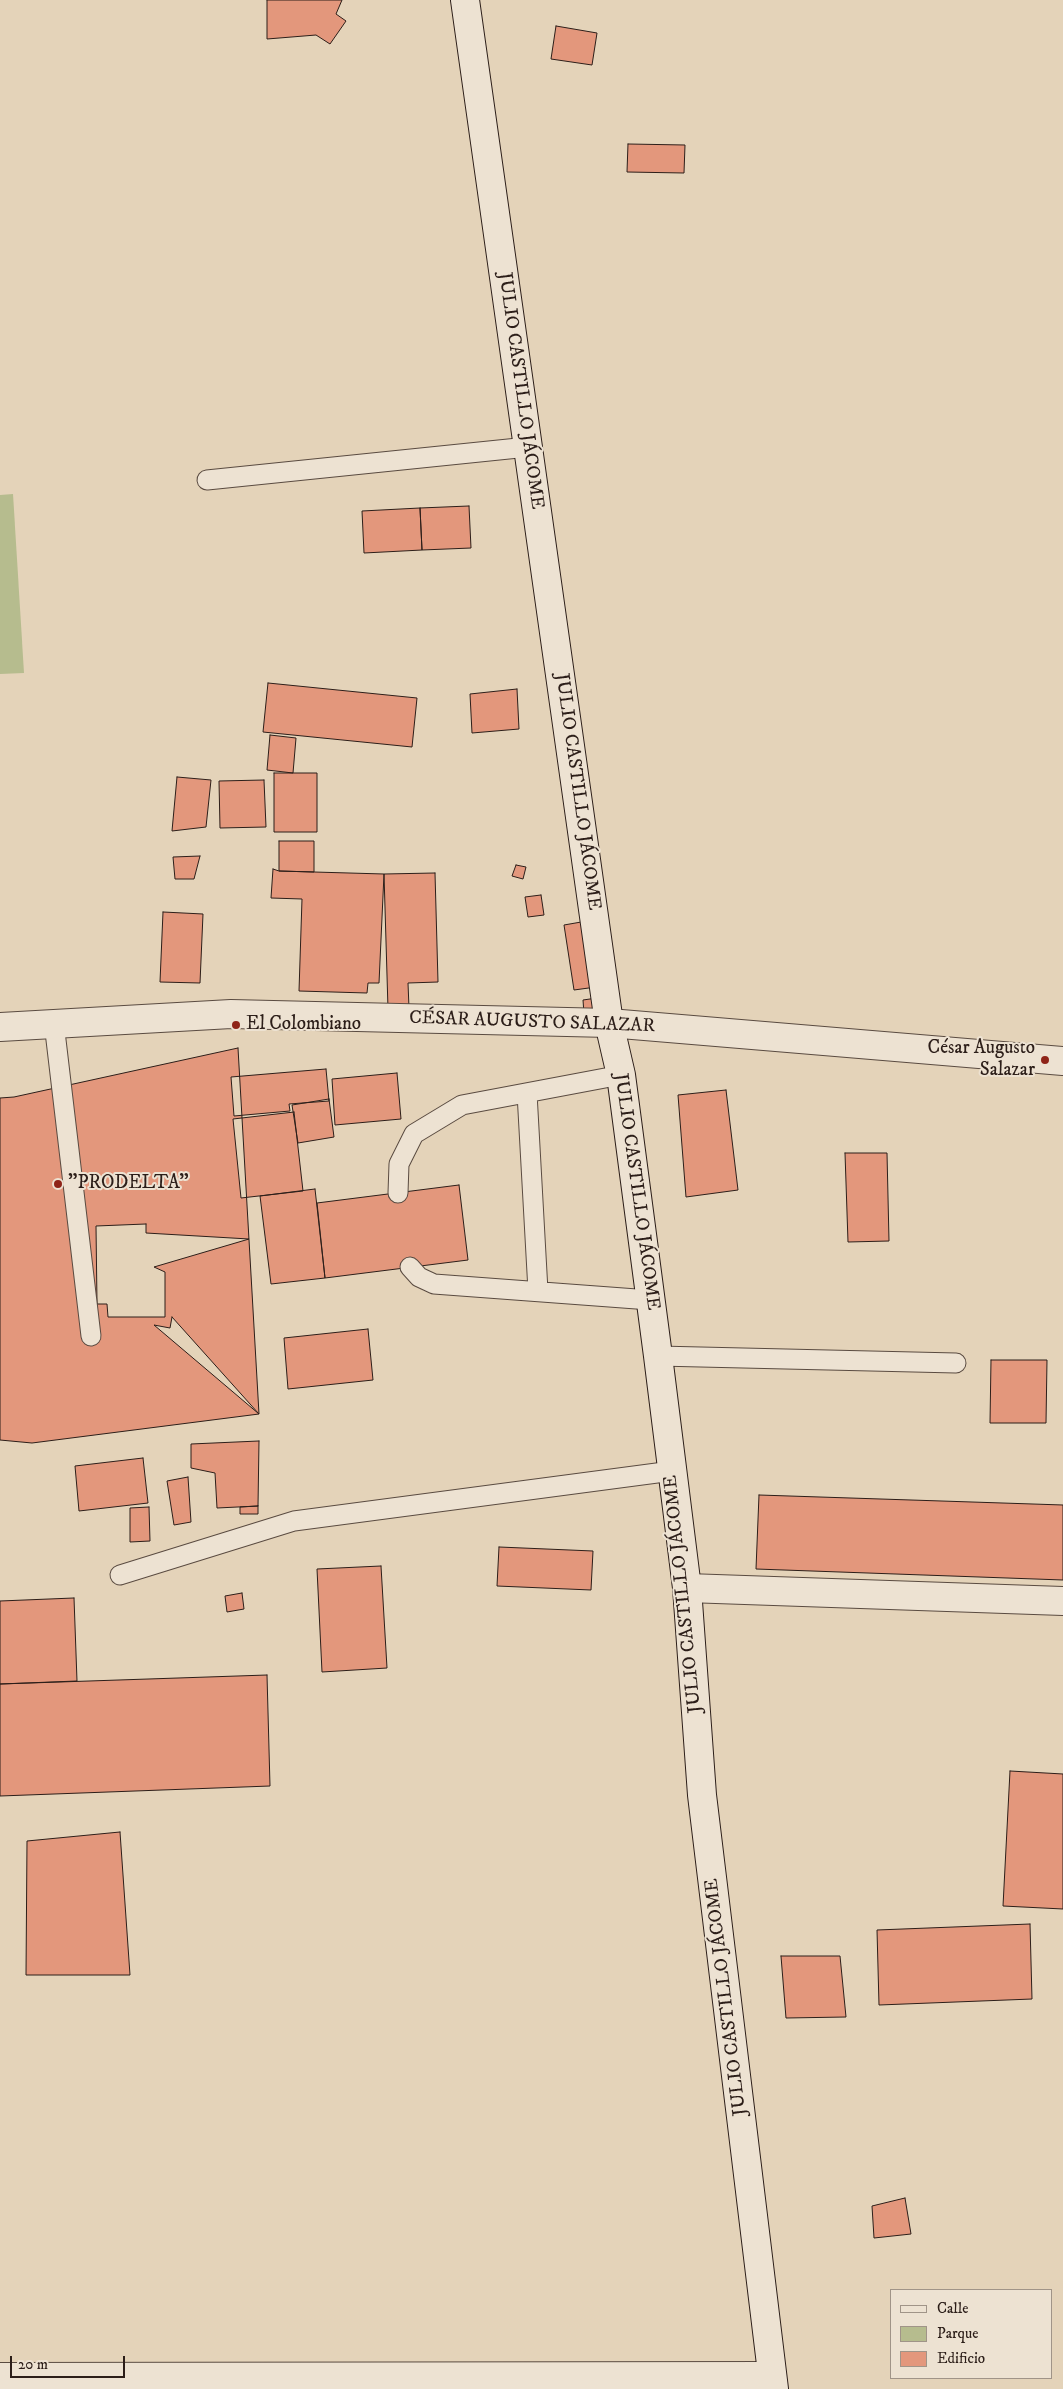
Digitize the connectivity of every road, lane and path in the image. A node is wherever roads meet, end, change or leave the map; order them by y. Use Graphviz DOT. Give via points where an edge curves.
graph roads {
  1 [pos="465,0"];
  2 [pos="528,447"];
  3 [pos="207,480"];
  4 [pos="54,1023"];
  5 [pos="609,1023"];
  6 [pos="0,1027"];
  7 [pos="1063,1061"];
  8 [pos="621,1074"];
  9 [pos="527,1093"];
  10 [pos="398,1193"];
  11 [pos="410,1267"];
  12 [pos="538,1292"];
  13 [pos="650,1300"];
  14 [pos="91,1336"];
  15 [pos="658,1356"];
  16 [pos="956,1363"];
  17 [pos="672,1471"];
  18 [pos="120,1575"];
  19 [pos="687,1588"];
  20 [pos="1063,1601"];
  21 [pos="0,2377"];
  22 [pos="773,2382"];
  1 -- 2 [label="main road, JULIO CASTILLO JÁCOME"];
  2 -- 3 [label="lane"];
  2 -- 5 [label="main road, JULIO CASTILLO JÁCOME"];
  4 -- 5 [label="main road, CÉSAR AUGUSTO SALAZAR" via="231,1014"];
  4 -- 6 [label="main road, CÉSAR AUGUSTO SALAZAR"];
  4 -- 14 [label="lane"];
  5 -- 7 [label="main road, CÉSAR AUGUSTO SALAZAR"];
  5 -- 8 [label="main road, JULIO CASTILLO JÁCOME"];
  8 -- 9 [label="lane"];
  8 -- 13 [label="main road, JULIO CASTILLO JÁCOME"];
  9 -- 10 [label="lane" via="462,1106 414,1134 399,1164"];
  9 -- 12 [label="lane"];
  11 -- 12 [label="lane" via="419,1278 434,1284"];
  12 -- 13 [label="lane"];
  13 -- 15 [label="main road, JULIO CASTILLO JÁCOME"];
  15 -- 16 [label="lane"];
  15 -- 17 [label="main road, JULIO CASTILLO JÁCOME"];
  17 -- 18 [label="lane" via="294,1521"];
  17 -- 19 [label="main road, JULIO CASTILLO JÁCOME"];
  19 -- 20 [label="main road"];
  19 -- 22 [label="main road, JULIO CASTILLO JÁCOME" via="702,1796"];
  21 -- 22 [label="main road"];
}
